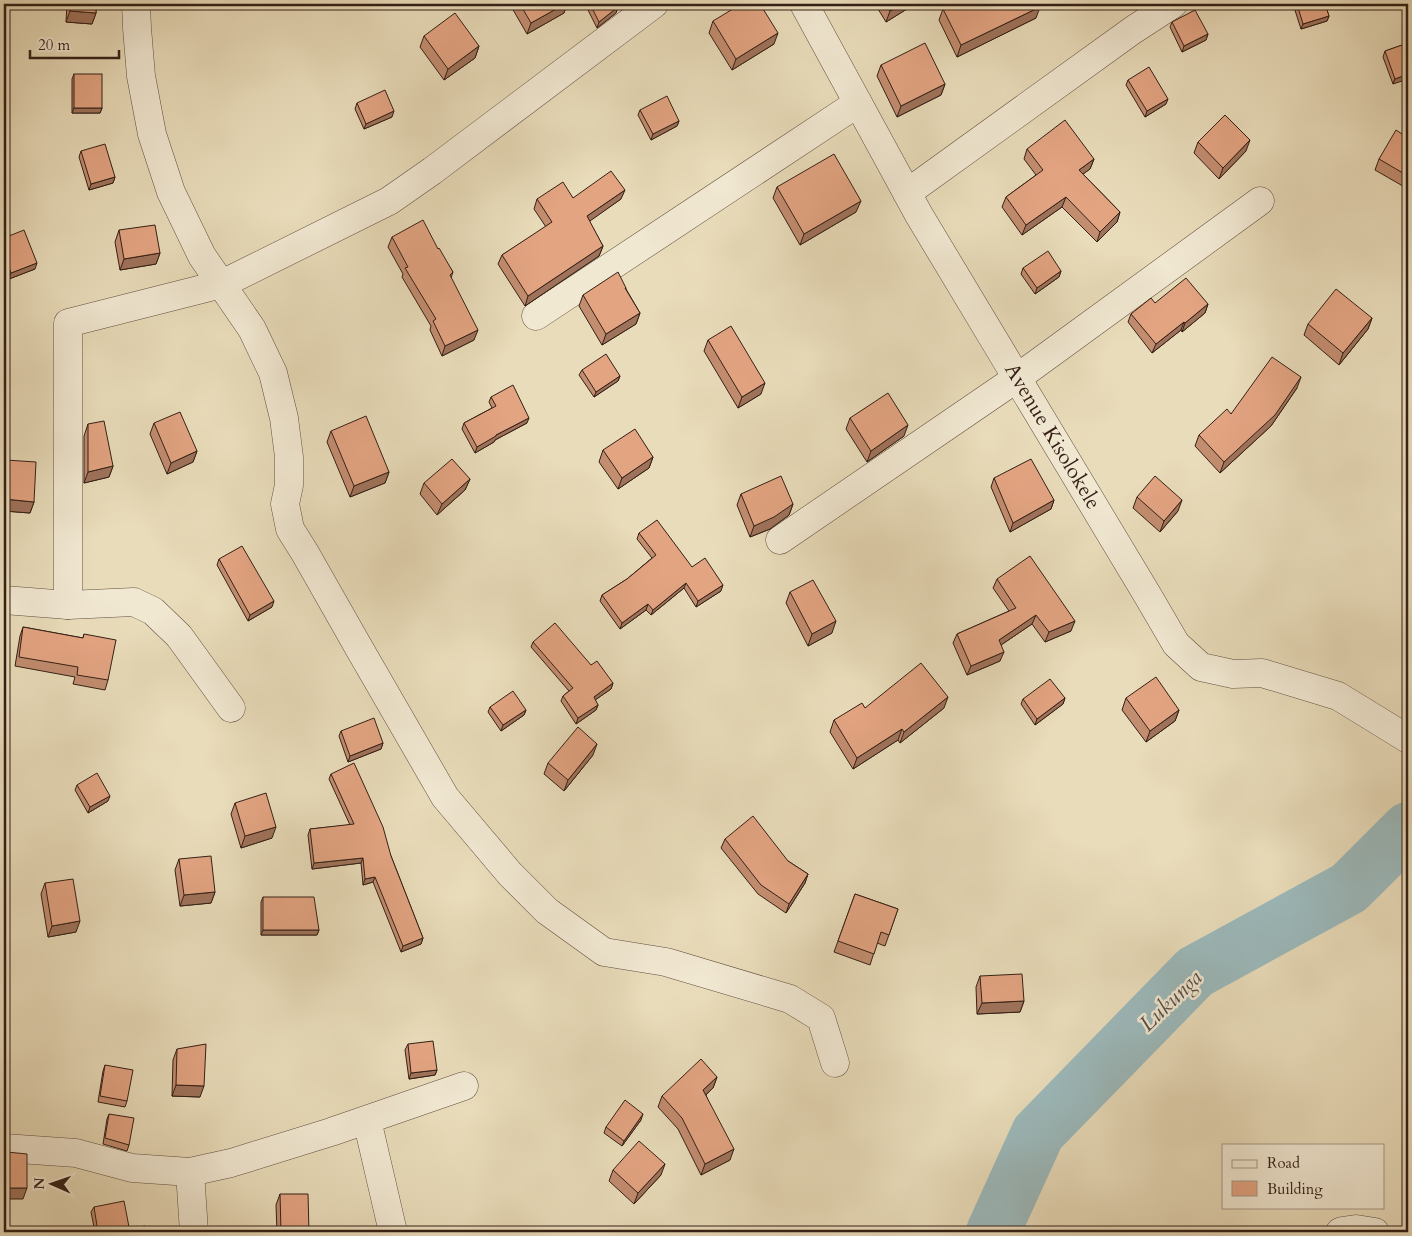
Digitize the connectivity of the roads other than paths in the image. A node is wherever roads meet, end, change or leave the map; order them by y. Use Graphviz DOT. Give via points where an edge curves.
graph roads {
  1 [pos="136,4"];
  2 [pos="654,4"];
  3 [pos="804,4"];
  4 [pos="1173,4"];
  5 [pos="858,103"];
  6 [pos="908,194"];
  7 [pos="1260,201"];
  8 [pos="222,284"];
  9 [pos="536,316"];
  10 [pos="1017,378"];
  11 [pos="780,540"];
  12 [pos="4,600"];
  13 [pos="68,605"];
  14 [pos="231,708"];
  15 [pos="1408,739"];
  16 [pos="835,1064"];
  17 [pos="464,1086"];
  18 [pos="367,1120"];
  19 [pos="4,1148"];
  20 [pos="190,1172"];
  21 [pos="391,1231"];
  22 [pos="194,1232"];
  23 [pos="1340,1232"];
  24 [pos="1375,1232"];
  1 -- 8 [label="street" via="141,76 152,134 170,192 202,256"];
  2 -- 8 [label="street" via="389,201"];
  3 -- 5 [label="street, Avenue Kisolokele"];
  4 -- 6 [label="street"];
  5 -- 6 [label="street, Avenue Kisolokele"];
  5 -- 9 [label="street"];
  6 -- 10 [label="street, Avenue Kisolokele"];
  7 -- 10 [label="street"];
  8 -- 13 [label="street" via="68,323"];
  8 -- 16 [label="street" via="252,329 273,373 289,457 285,504 290,530 445,797 510,874 547,911 604,952 666,962 790,1000 821,1018"];
  10 -- 11 [label="street"];
  10 -- 15 [label="street, Avenue Kisolokele" via="1176,644 1201,667 1232,674 1262,673 1338,696"];
  12 -- 13 [label="street"];
  13 -- 14 [label="street" via="134,602 153,611 179,636"];
  17 -- 18 [label="street"];
  18 -- 20 [label="street" via="231,1163"];
  18 -- 21 [label="street"];
  19 -- 20 [label="street" via="76,1153 132,1168"];
  20 -- 22 [label="street"];
  23 -- 24 [label="street" via="1356,1229"];
}
